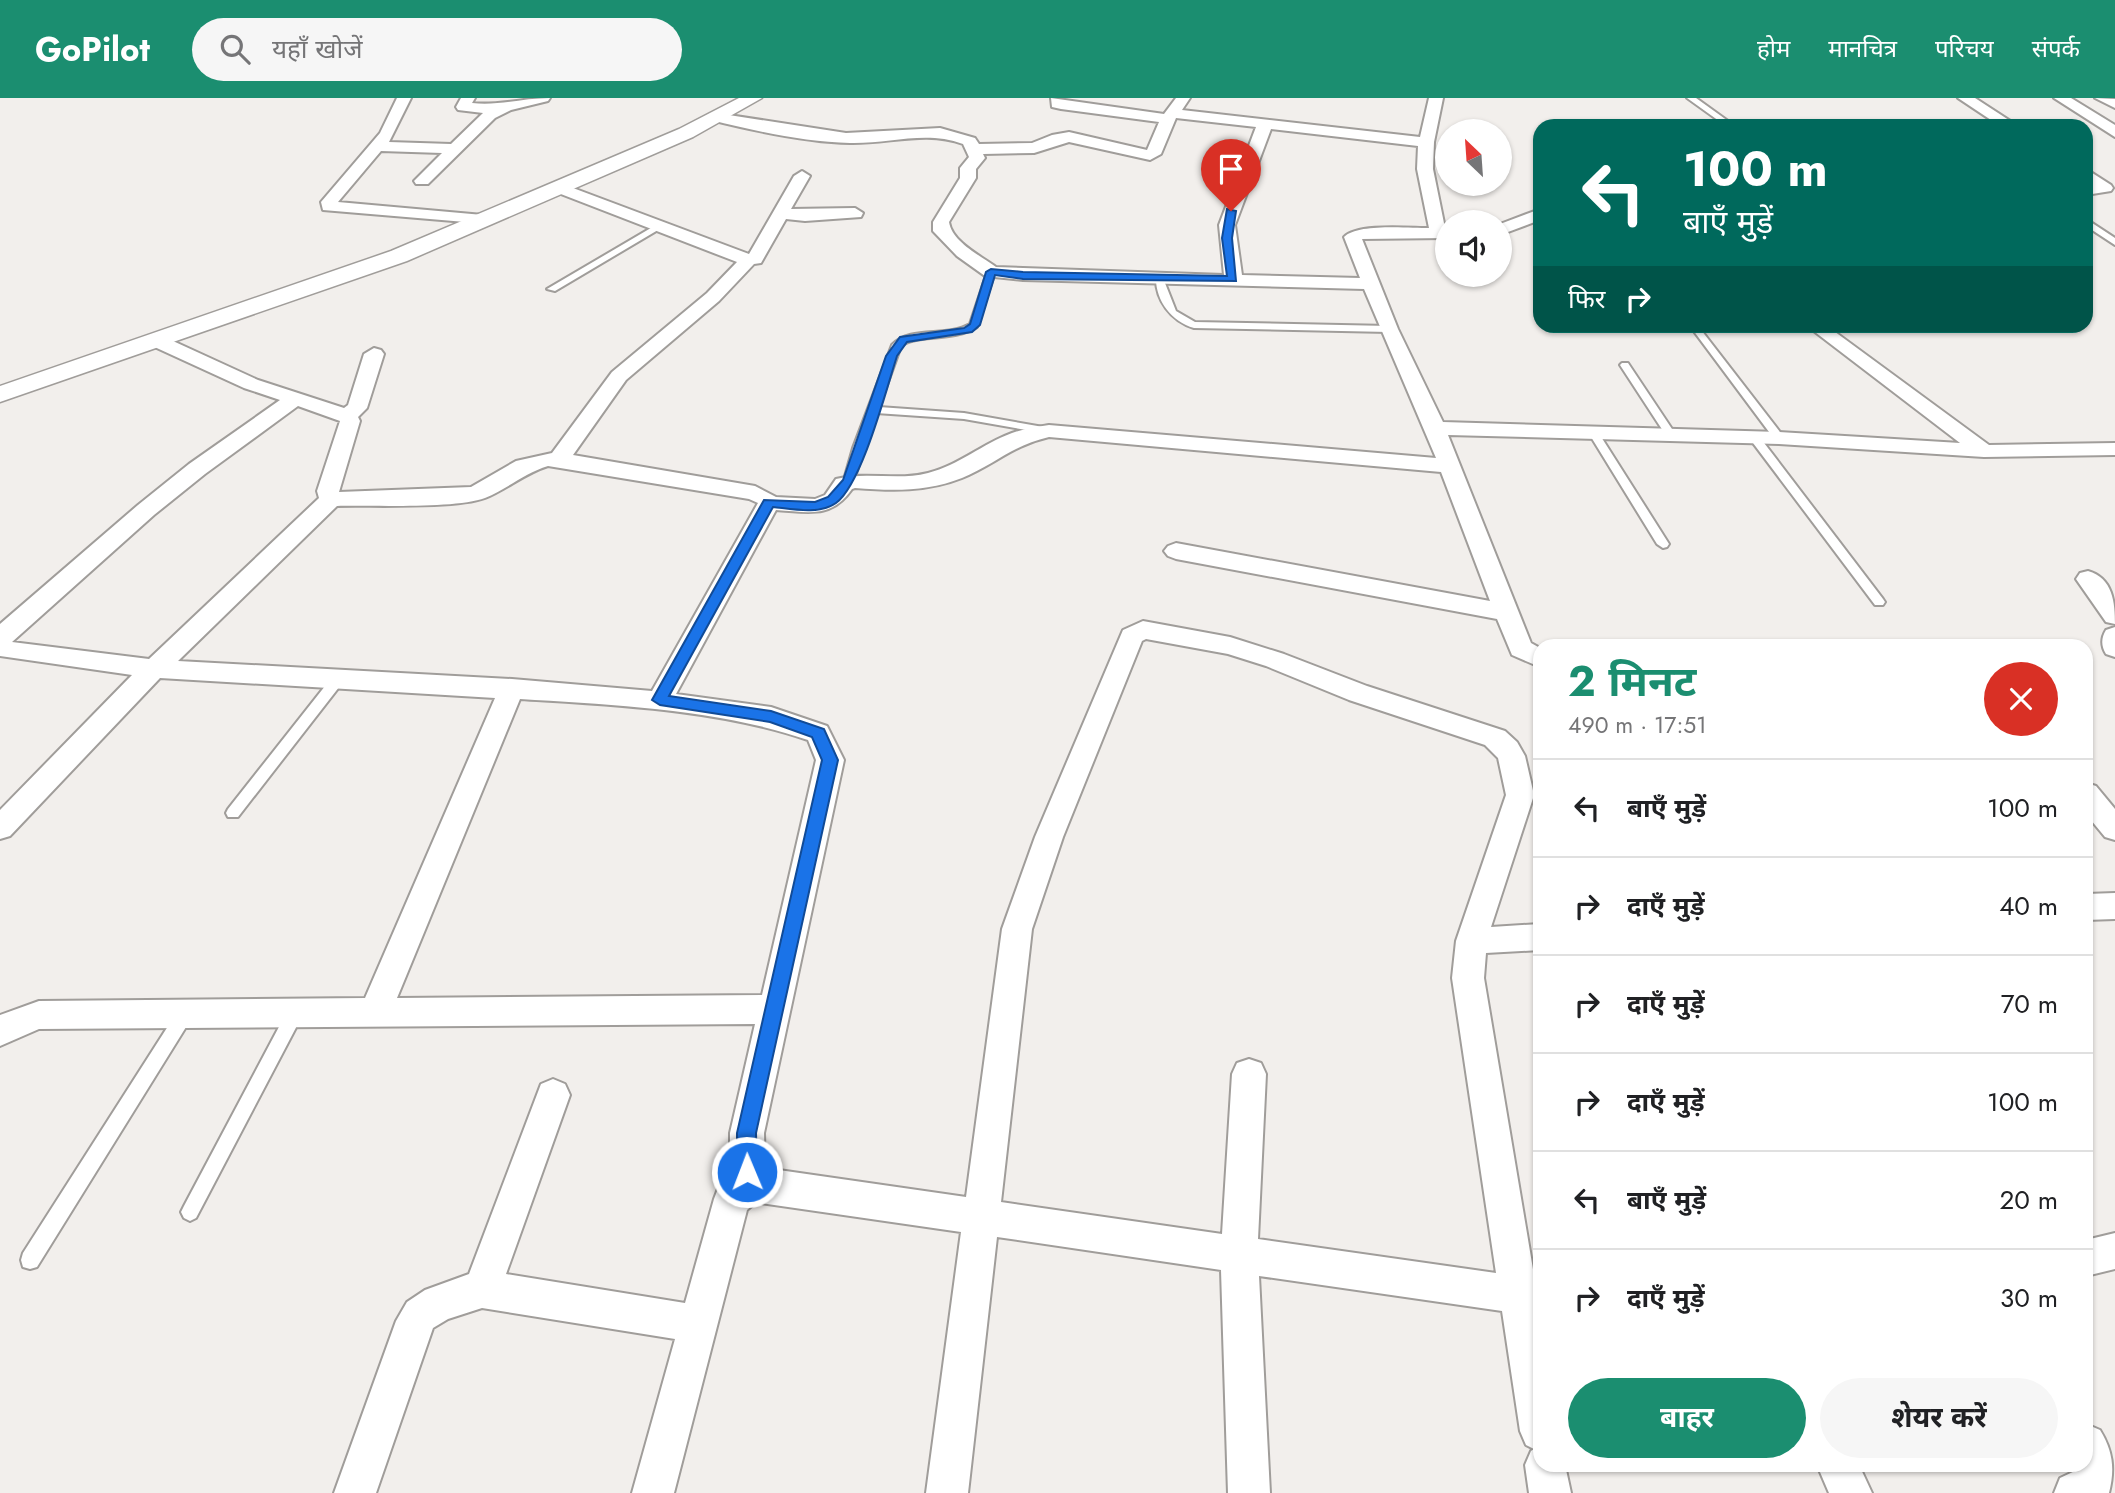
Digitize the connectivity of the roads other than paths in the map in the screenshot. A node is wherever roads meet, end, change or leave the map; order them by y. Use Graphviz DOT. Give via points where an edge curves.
graph roads {
  1 [pos="404,98"];
  2 [pos="468,98"];
  3 [pos="543,98"];
  4 [pos="753,98"];
  5 [pos="1058,98"];
  6 [pos="1183,98"];
  7 [pos="1436,98"];
  8 [pos="1691,98"];
  9 [pos="1965,98"];
  10 [pos="2061,98"];
  11 [pos="2102,98"];
  12 [pos="2115,104"];
  13 [pos="498,110"];
  14 [pos="1170,116"];
  15 [pos="716,117"];
  16 [pos="1721,119"];
  17 [pos="1999,119"];
  18 [pos="1265,124"];
  19 [pos="2115,132"];
  20 [pos="1426,142"];
  21 [pos="378,146"];
  22 [pos="457,149"];
  23 [pos="975,149"];
  24 [pos="802,176"];
  25 [pos="2093,179"];
  26 [pos="422,181"];
  27 [pos="559,188"];
  28 [pos="2093,189"];
  29 [pos="1437,210"];
  30 [pos="781,213"];
  31 [pos="855,213"];
  32 [pos="1533,217"];
  33 [pos="483,220"];
  34 [pos="1512,225"];
  35 [pos="659,227"];
  36 [pos="2093,227"];
  37 [pos="1435,233"];
  38 [pos="2115,243"];
  39 [pos="748,261"];
  40 [pos="991,272"];
  41 [pos="1159,278"];
  42 [pos="1233,279"];
  43 [pos="1372,284"];
  44 [pos="552,289"];
  45 [pos="1389,329"];
  46 [pos="1699,333"];
  47 [pos="1825,333"];
  48 [pos="155,340"];
  49 [pos="374,354"];
  50 [pos="1625,365"];
  51 [pos="0,394"];
  52 [pos="293,400"];
  53 [pos="874,410"];
  54 [pos="347,416"];
  55 [pos="1435,428"];
  56 [pos="1049,430"];
  57 [pos="1593,432"];
  58 [pos="1671,435"];
  59 [pos="1754,437"];
  60 [pos="1779,438"];
  61 [pos="2115,449"];
  62 [pos="1984,451"];
  63 [pos="558,460"];
  64 [pos="1450,466"];
  65 [pos="848,482"];
  66 [pos="331,499"];
  67 [pos="769,503"];
  68 [pos="1663,544"];
  69 [pos="1175,551"];
  70 [pos="2088,579"];
  71 [pos="1880,602"];
  72 [pos="1505,612"];
  73 [pos="2115,616"];
  74 [pos="2115,636"];
  75 [pos="0,638"];
  76 [pos="0,647"];
  77 [pos="2115,648"];
  78 [pos="1533,655"];
  79 [pos="154,669"];
  80 [pos="338,679"];
  81 [pos="512,688"];
  82 [pos="660,700"];
  83 [pos="2093,803"];
  84 [pos="233,813"];
  85 [pos="0,828"];
  86 [pos="2115,830"];
  87 [pos="2115,906"];
  88 [pos="2093,908"];
  89 [pos="1533,937"];
  90 [pos="1471,941"];
  91 [pos="775,1009"];
  92 [pos="295,1013"];
  93 [pos="375,1013"];
  94 [pos="185,1014"];
  95 [pos="0,1031"];
  96 [pos="1250,1074"];
  97 [pos="553,1095"];
  98 [pos="748,1186"];
  99 [pos="190,1212"];
  100 [pos="982,1217"];
  101 [pos="2115,1251"];
  102 [pos="1239,1254"];
  103 [pos="2093,1256"];
  104 [pos="30,1260"];
  105 [pos="482,1289"];
  106 [pos="1519,1295"];
  107 [pos="698,1324"];
  108 [pos="1533,1386"];
  109 [pos="2093,1459"];
  110 [pos="1546,1472"];
  111 [pos="1840,1472"];
  112 [pos="355,1493"];
  113 [pos="653,1493"];
  114 [pos="947,1493"];
  115 [pos="1249,1493"];
  116 [pos="1550,1493"];
  117 [pos="1851,1493"];
  118 [pos="2075,1493"];
  1 -- 21 [label="street"];
  2 -- 13 [label="street" via="465,108"];
  3 -- 13 [label="street"];
  4 -- 15 [label="street"];
  5 -- 14 [label="street" via="1056,104 1060,105"];
  6 -- 14 [label="street"];
  7 -- 20 [label="street"];
  8 -- 16 [label="lane"];
  9 -- 17 [label="street"];
  10 -- 19 [label="street"];
  11 -- 12 [label="street"];
  13 -- 22 [label="street"];
  14 -- 18 [label="street"];
  14 -- 23 [label="street" via="1150,155 1069,137 1034,148"];
  15 -- 23 [label="street" via="846,138 950,134 970,141"];
  15 -- 27 [label="street"];
  18 -- 20 [label="street"];
  18 -- 42 [label="street" via="1227,225"];
  20 -- 29 [label="street" via="1425,169"];
  21 -- 22 [label="street"];
  21 -- 33 [label="street" via="329,206"];
  22 -- 26 [label="street"];
  23 -- 40 [label="street" via="977,158 941,222 942,231"];
  24 -- 30 [label="street"];
  25 -- 28 [label="street" via="2105,188"];
  27 -- 33 [label="street"];
  27 -- 35 [label="street"];
  30 -- 31 [label="street"];
  30 -- 39 [label="street" via="755,259"];
  32 -- 34 [label="street"];
  33 -- 48 [label="street" via="399,256"];
  35 -- 39 [label="street"];
  35 -- 44 [label="lane"];
  36 -- 38 [label="lane"];
  37 -- 43 [label="street" via="1354,236"];
  39 -- 63 [label="street" via="713,297 618,376"];
  40 -- 41 [label="street"];
  40 -- 53 [label="lane" via="974,325 968,330 904,339 898,345"];
  41 -- 42 [label="street"];
  41 -- 45 [label="lane" via="1178,320 1194,324"];
  42 -- 43 [label="street"];
  43 -- 45 [label="street"];
  45 -- 55 [label="street"];
  46 -- 60 [label="lane"];
  47 -- 62 [label="street"];
  48 -- 51 [label="street"];
  48 -- 52 [label="street"];
  49 -- 54 [label="street" via="357,408"];
  50 -- 58 [label="lane"];
  52 -- 54 [label="street"];
  52 -- 75 [label="street" via="156,502"];
  53 -- 56 [label="lane" via="964,416"];
  53 -- 65 [label="lane"];
  54 -- 66 [label="street" via="350,421 328,491"];
  55 -- 57 [label="street"];
  55 -- 64 [label="street"];
  56 -- 64 [label="street"];
  56 -- 65 [label="street" via="1018,438 954,473 925,481 896,485"];
  57 -- 58 [label="street"];
  57 -- 68 [label="lane"];
  58 -- 59 [label="street"];
  59 -- 60 [label="street"];
  59 -- 71 [label="lane"];
  60 -- 62 [label="street"];
  61 -- 62 [label="street"];
  63 -- 66 [label="street" via="524,466 477,493"];
  63 -- 67 [label="street" via="755,493"];
  64 -- 72 [label="street"];
  65 -- 67 [label="street" via="832,500 817,506"];
  66 -- 79 [label="street"];
  67 -- 82 [label="street"];
  69 -- 72 [label="street"];
  70 -- 73 [label="street"];
  72 -- 78 [label="street" via="1521,649"];
  74 -- 77 [label="street"];
  76 -- 79 [label="street"];
  79 -- 80 [label="street"];
  79 -- 85 [label="street"];
  80 -- 81 [label="street"];
  80 -- 84 [label="lane"];
  81 -- 82 [label="street"];
  81 -- 93 [label="street"];
  82 -- 91 [label="street" via="771,717 818,733 827,748 830,760"];
  83 -- 86 [label="street"];
  87 -- 88 [label="street"];
  89 -- 90 [label="street"];
  90 -- 100 [label="street" via="1520,795 1508,747 1495,738 1230,646 1150,630 1137,632 1054,824 1017,929"];
  90 -- 106 [label="street" via="1468,978"];
  91 -- 93 [label="street"];
  91 -- 98 [label="street" via="747,1133"];
  92 -- 93 [label="street"];
  92 -- 94 [label="street"];
  92 -- 99 [label="lane"];
  94 -- 95 [label="street" via="39,1015"];
  94 -- 104 [label="lane"];
  96 -- 102 [label="street"];
  97 -- 105 [label="street"];
  98 -- 100 [label="street"];
  98 -- 107 [label="street" via="732,1199"];
  100 -- 102 [label="street"];
  100 -- 114 [label="street"];
  101 -- 103 [label="street"];
  102 -- 106 [label="street"];
  102 -- 115 [label="street"];
  105 -- 107 [label="street"];
  105 -- 112 [label="street" via="438,1303 420,1315"];
  106 -- 108 [label="street"];
  107 -- 113 [label="street"];
  109 -- 118 [label="street" via="2095,1478 2087,1490"];
  110 -- 116 [label="street"];
  111 -- 117 [label="street"];
}
